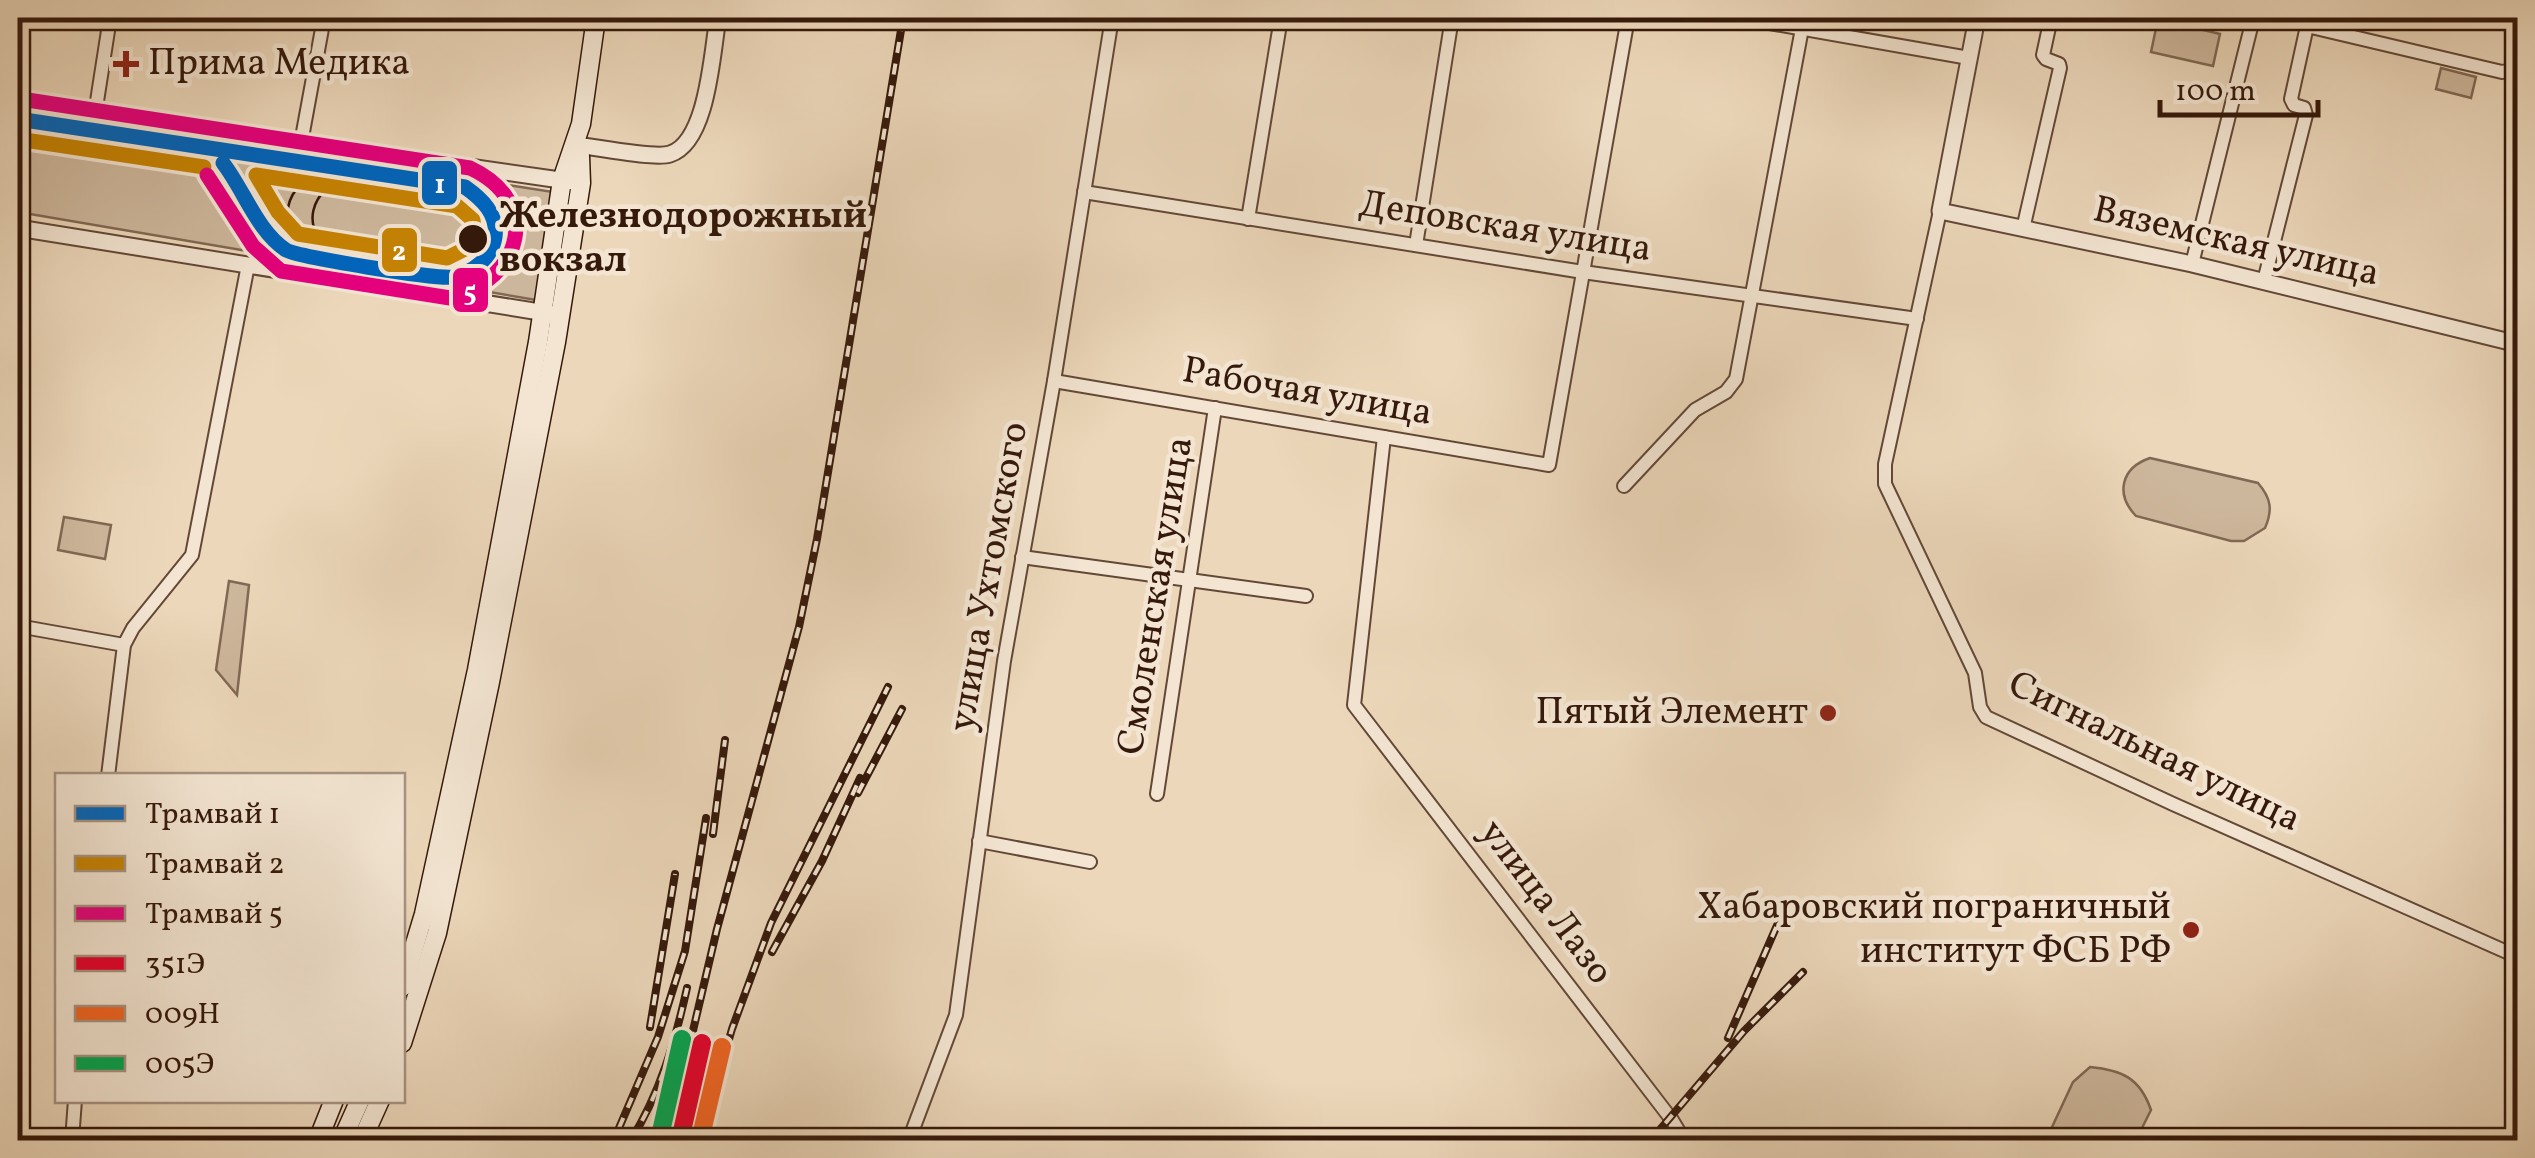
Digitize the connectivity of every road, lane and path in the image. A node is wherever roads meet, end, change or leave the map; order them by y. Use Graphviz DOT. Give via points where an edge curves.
graph roads {
  1 [pos="110,18"];
  2 [pos="324,18"];
  3 [pos="596,18"];
  4 [pos="718,18"];
  5 [pos="1112,18"];
  6 [pos="1282,18"];
  7 [pos="1452,18"];
  8 [pos="1628,18"];
  9 [pos="1741,18"];
  10 [pos="1977,18"];
  11 [pos="2052,18"];
  12 [pos="2247,18"];
  13 [pos="1803,23"];
  14 [pos="1969,58"];
  15 [pos="2518,69"];
  16 [pos="18,102"];
  17 [pos="96,114"];
  18 [pos="301,143"];
  19 [pos="576,145"];
  20 [pos="572,182"];
  21 [pos="1084,192"];
  22 [pos="1940,211"];
  23 [pos="1248,218"];
  24 [pos="18,228"];
  25 [pos="2023,228"];
  26 [pos="1416,245"];
  27 [pos="2192,264"];
  28 [pos="248,265"];
  29 [pos="1583,272"];
  30 [pos="2264,281"];
  31 [pos="1754,294"];
  32 [pos="551,314"];
  33 [pos="1917,319"];
  34 [pos="2518,344"];
  35 [pos="1054,381"];
  36 [pos="1215,408"];
  37 [pos="1384,437"];
  38 [pos="1624,486"];
  39 [pos="1022,557"];
  40 [pos="1189,580"];
  41 [pos="1306,596"];
  42 [pos="18,626"];
  43 [pos="124,645"];
  44 [pos="108,773"];
  45 [pos="1157,794"];
  46 [pos="979,841"];
  47 [pos="1090,862"];
  48 [pos="2518,957"];
  49 [pos="405,977"];
  50 [pos="405,1033"];
  51 [pos="75,1103"];
  52 [pos="333,1103"];
  53 [pos="359,1103"];
  54 [pos="379,1103"];
  55 [pos="72,1140"];
  56 [pos="318,1140"];
  57 [pos="342,1140"];
  58 [pos="362,1140"];
  59 [pos="909,1140"];
  60 [pos="1684,1140"];
  1 -- 17 [label="street"];
  2 -- 18 [label="street"];
  3 -- 19 [label="main road"];
  4 -- 19 [label="street" via="702,111 688,142 666,155"];
  5 -- 21 [label="street, улица Ухтомского"];
  6 -- 23 [label="street"];
  7 -- 26 [label="street"];
  8 -- 29 [label="street"];
  9 -- 13 [label="street"];
  10 -- 14 [label="street, Сигнальная улица"];
  11 -- 25 [label="street" via="2043,55 2060,68"];
  12 -- 27 [label="street" via="2253,19"];
  13 -- 14 [label="street"];
  13 -- 31 [label="street"];
  14 -- 22 [label="street, Сигнальная улица"];
  15 -- 30 [label="street" via="2502,72 2307,26 2291,96 2306,115"];
  16 -- 17 [label="street"];
  17 -- 18 [label="street"];
  18 -- 20 [label="street"];
  19 -- 20 [label="main road"];
  20 -- 32 [label="main road"];
  21 -- 23 [label="street, Деповская улица"];
  21 -- 35 [label="street, улица Ухтомского"];
  22 -- 25 [label="street, Вяземская улица"];
  22 -- 33 [label="street, Сигнальная улица"];
  23 -- 26 [label="street, Деповская улица"];
  24 -- 28 [label="street"];
  25 -- 27 [label="street, Вяземская улица"];
  26 -- 29 [label="street, Деповская улица"];
  27 -- 30 [label="street, Вяземская улица"];
  28 -- 32 [label="street"];
  28 -- 43 [label="street" via="192,555"];
  29 -- 31 [label="street, Деповская улица"];
  29 -- 37 [label="street, Рабочая улица" via="1549,465"];
  30 -- 34 [label="street, Вяземская улица"];
  31 -- 33 [label="street, Деповская улица"];
  31 -- 38 [label="street" via="1736,379 1695,410"];
  32 -- 49 [label="main road"];
  32 -- 50 [label="main road" via="556,342 490,682 440,920"];
  33 -- 48 [label="street, Сигнальная улица" via="1885,484 1974,673 1986,717"];
  35 -- 36 [label="street, Рабочая улица"];
  35 -- 39 [label="street, улица Ухтомского"];
  36 -- 37 [label="street, Рабочая улица"];
  36 -- 40 [label="street, Смоленская улица"];
  37 -- 60 [label="street, улица Лазо" via="1354,705"];
  39 -- 40 [label="street"];
  39 -- 46 [label="street, улица Ухтомского"];
  40 -- 41 [label="street"];
  40 -- 45 [label="street, Смоленская улица"];
  42 -- 43 [label="street"];
  43 -- 44 [label="street"];
  46 -- 47 [label="street"];
  46 -- 59 [label="street, улица Ухтомского" via="956,1015"];
  51 -- 55 [label="street"];
  52 -- 56 [label="main road"];
  53 -- 57 [label="main road"];
  54 -- 58 [label="main road"];
}
